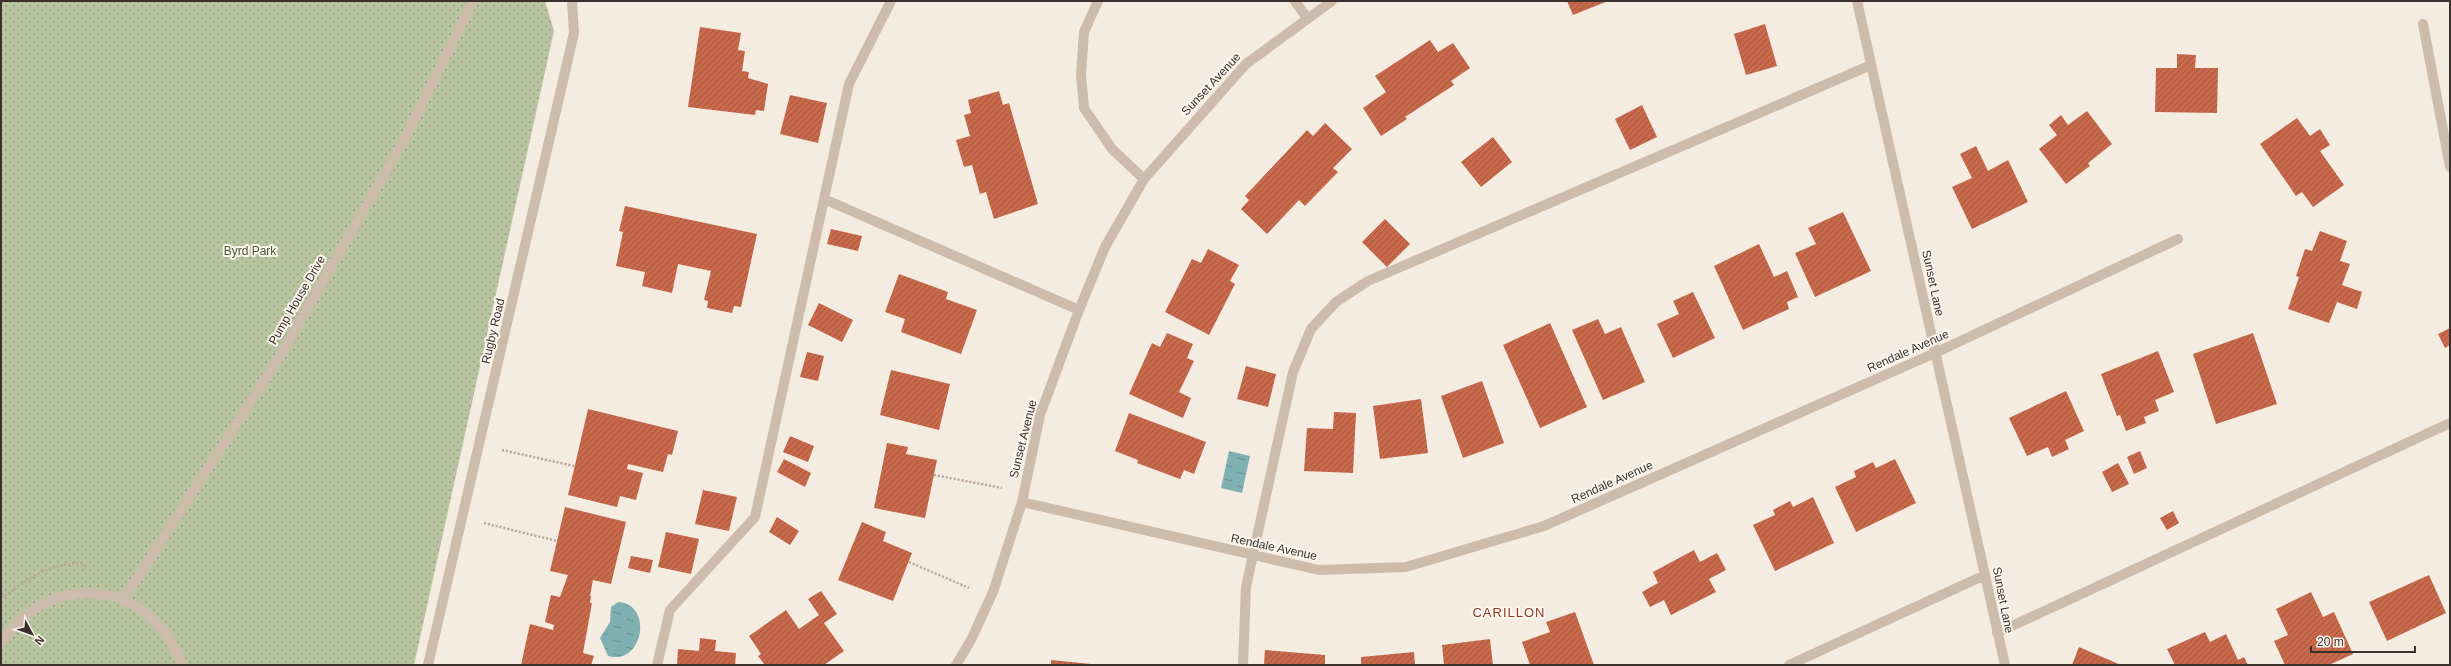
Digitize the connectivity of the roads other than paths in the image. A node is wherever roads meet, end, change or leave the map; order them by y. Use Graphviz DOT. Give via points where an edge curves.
graph roads {
  1 [pos="473,1"];
  2 [pos="572,1"];
  3 [pos="891,1"];
  4 [pos="1098,1"];
  5 [pos="1295,1"];
  6 [pos="1332,1"];
  7 [pos="1857,1"];
  8 [pos="1307,18"];
  9 [pos="2423,24"];
  10 [pos="1871,64"];
  11 [pos="2450,167"];
  12 [pos="1144,179"];
  13 [pos="824,199"];
  14 [pos="2178,239"];
  15 [pos="1079,310"];
  16 [pos="1935,353"];
  17 [pos="2450,423"];
  18 [pos="1022,502"];
  19 [pos="1253,555"];
  20 [pos="1986,575"];
  21 [pos="123,600"];
  22 [pos="1997,634"];
  23 [pos="1,644"];
  24 [pos="182,665"];
  25 [pos="428,665"];
  26 [pos="657,665"];
  27 [pos="956,665"];
  28 [pos="1243,665"];
  29 [pos="1789,665"];
  30 [pos="2005,665"];
  1 -- 21 [label="street, Pump House Drive" via="405,138 279,358"];
  2 -- 25 [label="street, Rugby Road" via="574,33"];
  3 -- 13 [label="street" via="849,84"];
  4 -- 12 [label="street" via="1084,32 1081,75 1084,108 1112,149"];
  5 -- 8 [label="street"];
  6 -- 8 [label="street, Sunset Avenue"];
  7 -- 10 [label="street, Sunset Lane"];
  8 -- 12 [label="street, Sunset Avenue" via="1246,64"];
  9 -- 11 [label="street"];
  10 -- 16 [label="street, Sunset Lane"];
  10 -- 19 [label="street" via="1368,281 1336,302 1311,329 1293,372"];
  12 -- 15 [label="street, Sunset Avenue" via="1105,247"];
  13 -- 15 [label="street"];
  13 -- 26 [label="street" via="755,517 670,610"];
  14 -- 16 [label="street, Rendale Avenue"];
  15 -- 18 [label="street, Sunset Avenue" via="1040,415"];
  16 -- 19 [label="street, Rendale Avenue" via="1544,526 1406,567 1319,570"];
  16 -- 20 [label="street, Sunset Lane"];
  17 -- 22 [label="street"];
  18 -- 19 [label="street, Rendale Avenue"];
  18 -- 27 [label="street, Sunset Avenue" via="993,592 976,631"];
  19 -- 28 [label="street" via="1246,587"];
  20 -- 22 [label="street, Sunset Lane"];
  20 -- 29 [label="street"];
  21 -- 23 [label="street" via="93,593 63,596 34,608 11,628"];
  21 -- 24 [label="street" via="144,611 162,628 176,647"];
  22 -- 30 [label="street, Sunset Lane"];
}
